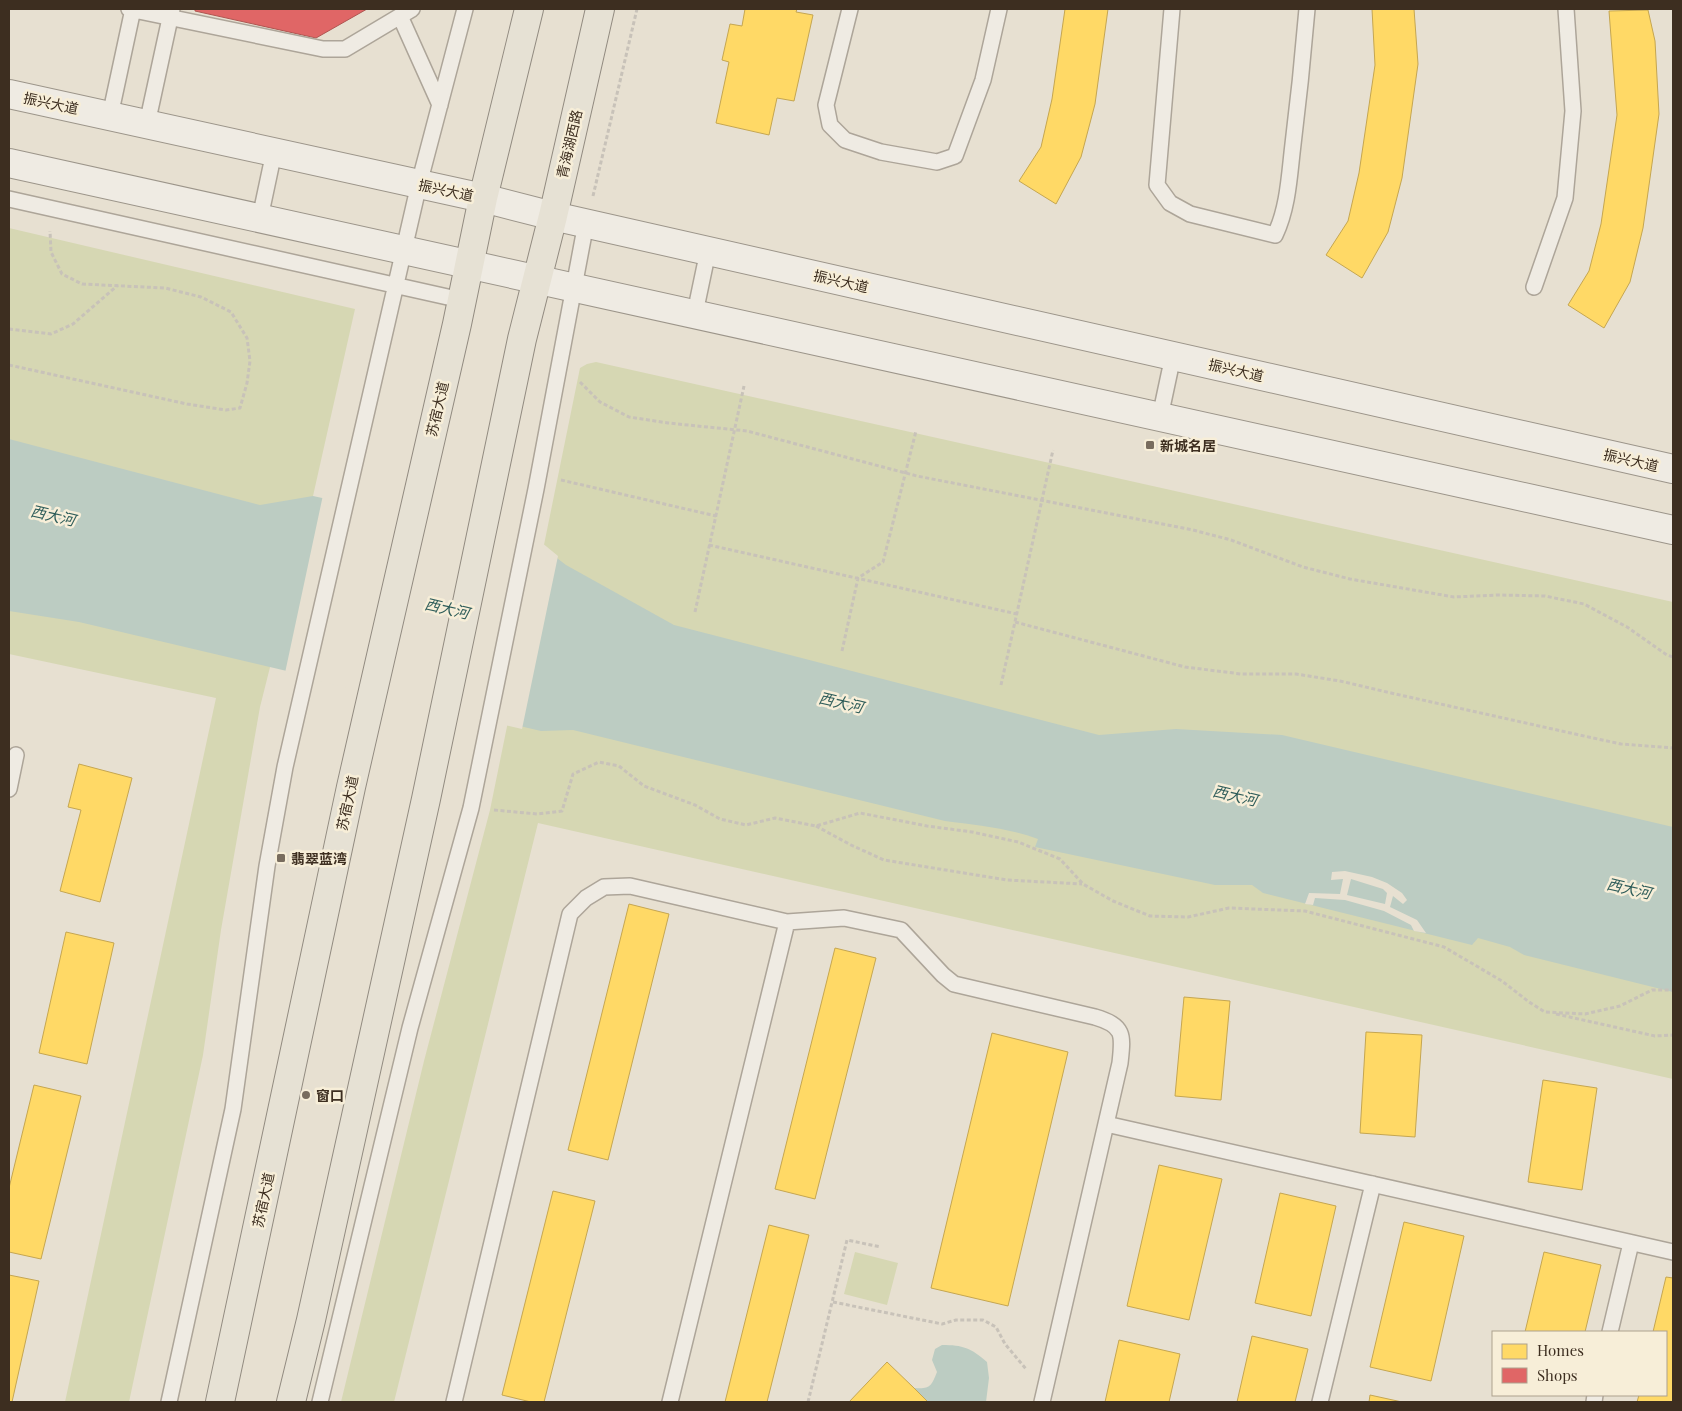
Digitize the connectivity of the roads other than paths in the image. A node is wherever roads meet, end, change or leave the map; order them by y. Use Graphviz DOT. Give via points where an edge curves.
graph roads {
  1 [pos="132,9"];
  2 [pos="465,9"];
  3 [pos="529,9"];
  4 [pos="600,9"];
  5 [pos="850,9"];
  6 [pos="999,9"];
  7 [pos="1172,9"];
  8 [pos="1307,9"];
  9 [pos="1566,9"];
  10 [pos="406,12"];
  11 [pos="171,13"];
  12 [pos="9,94"];
  13 [pos="440,105"];
  14 [pos="110,116"];
  15 [pos="148,124"];
  16 [pos="274,152"];
  17 [pos="9,162"];
  18 [pos="419,184"];
  19 [pos="483,198"];
  20 [pos="9,199"];
  21 [pos="553,216"];
  22 [pos="260,218"];
  23 [pos="586,223"];
  24 [pos="404,250"];
  25 [pos="708,251"];
  26 [pos="468,265"];
  27 [pos="537,278"];
  28 [pos="396,286"];
  29 [pos="574,286"];
  30 [pos="1534,287"];
  31 [pos="459,312"];
  32 [pos="694,313"];
  33 [pos="1173,356"];
  34 [pos="1160,417"];
  35 [pos="1673,469"];
  36 [pos="1673,530"];
  37 [pos="16,755"];
  38 [pos="9,789"];
  39 [pos="787,922"];
  40 [pos="1106,1124"];
  41 [pos="1373,1184"];
  42 [pos="1631,1243"];
  43 [pos="1673,1252"];
  44 [pos="1610,1331"];
  45 [pos="298,1401"];
  46 [pos="169,1402"];
  47 [pos="220,1402"];
  48 [pos="320,1402"];
  49 [pos="454,1402"];
  50 [pos="670,1402"];
  51 [pos="1042,1402"];
  52 [pos="1320,1402"];
  1 -- 11 [label="lane"];
  1 -- 14 [label="lane"];
  2 -- 13 [label="lane"];
  3 -- 19 [label="main road"];
  4 -- 21 [label="main road, 青海湖西路"];
  5 -- 6 [label="lane" via="826,105 830,124 845,140 881,152 937,162 955,156 982,80"];
  7 -- 8 [label="lane" via="1157,185 1170,203 1190,214 1275,235 1282,222 1287,194"];
  9 -- 30 [label="lane" via="1574,111 1565,198"];
  10 -- 11 [label="lane" via="345,49 323,49"];
  10 -- 13 [label="lane"];
  11 -- 15 [label="lane"];
  12 -- 14 [label="main road, 振兴大道"];
  13 -- 18 [label="lane"];
  14 -- 15 [label="main road, 振兴大道"];
  15 -- 16 [label="main road, 振兴大道"];
  16 -- 18 [label="main road, 振兴大道"];
  16 -- 22 [label="lane"];
  17 -- 22 [label="main road"];
  18 -- 19 [label="main road, 振兴大道"];
  18 -- 24 [label="lane"];
  19 -- 21 [label="main road, 振兴大道"];
  19 -- 26 [label="main road"];
  20 -- 28 [label="lane"];
  21 -- 23 [label="main road, 振兴大道"];
  21 -- 27 [label="main road, 青海湖西路"];
  22 -- 24 [label="main road"];
  23 -- 25 [label="main road, 振兴大道"];
  23 -- 29 [label="lane"];
  24 -- 26 [label="main road"];
  24 -- 28 [label="lane"];
  25 -- 32 [label="lane"];
  25 -- 33 [label="main road, 振兴大道"];
  26 -- 27 [label="main road"];
  26 -- 31 [label="main road, 苏宿大道"];
  27 -- 29 [label="main road"];
  27 -- 45 [label="main road" via="311,1320"];
  28 -- 31 [label="lane"];
  28 -- 46 [label="lane" via="285,767 267,866 233,1109"];
  29 -- 32 [label="main road"];
  29 -- 48 [label="lane" via="471,808 410,1028"];
  31 -- 47 [label="main road, 苏宿大道" via="351,787"];
  32 -- 34 [label="main road"];
  33 -- 34 [label="lane"];
  33 -- 35 [label="main road, 振兴大道"];
  34 -- 36 [label="main road"];
  37 -- 38 [label="lane"];
  39 -- 40 [label="lane" via="844,918 901,930 954,984 1110,1021 1120,1030 1122,1042"];
  39 -- 49 [label="lane" via="630,886 604,887 586,898 570,914"];
  39 -- 50 [label="lane"];
  40 -- 41 [label="lane"];
  40 -- 51 [label="lane"];
  41 -- 42 [label="lane"];
  41 -- 52 [label="lane"];
  42 -- 43 [label="lane"];
  42 -- 44 [label="lane"];
}
